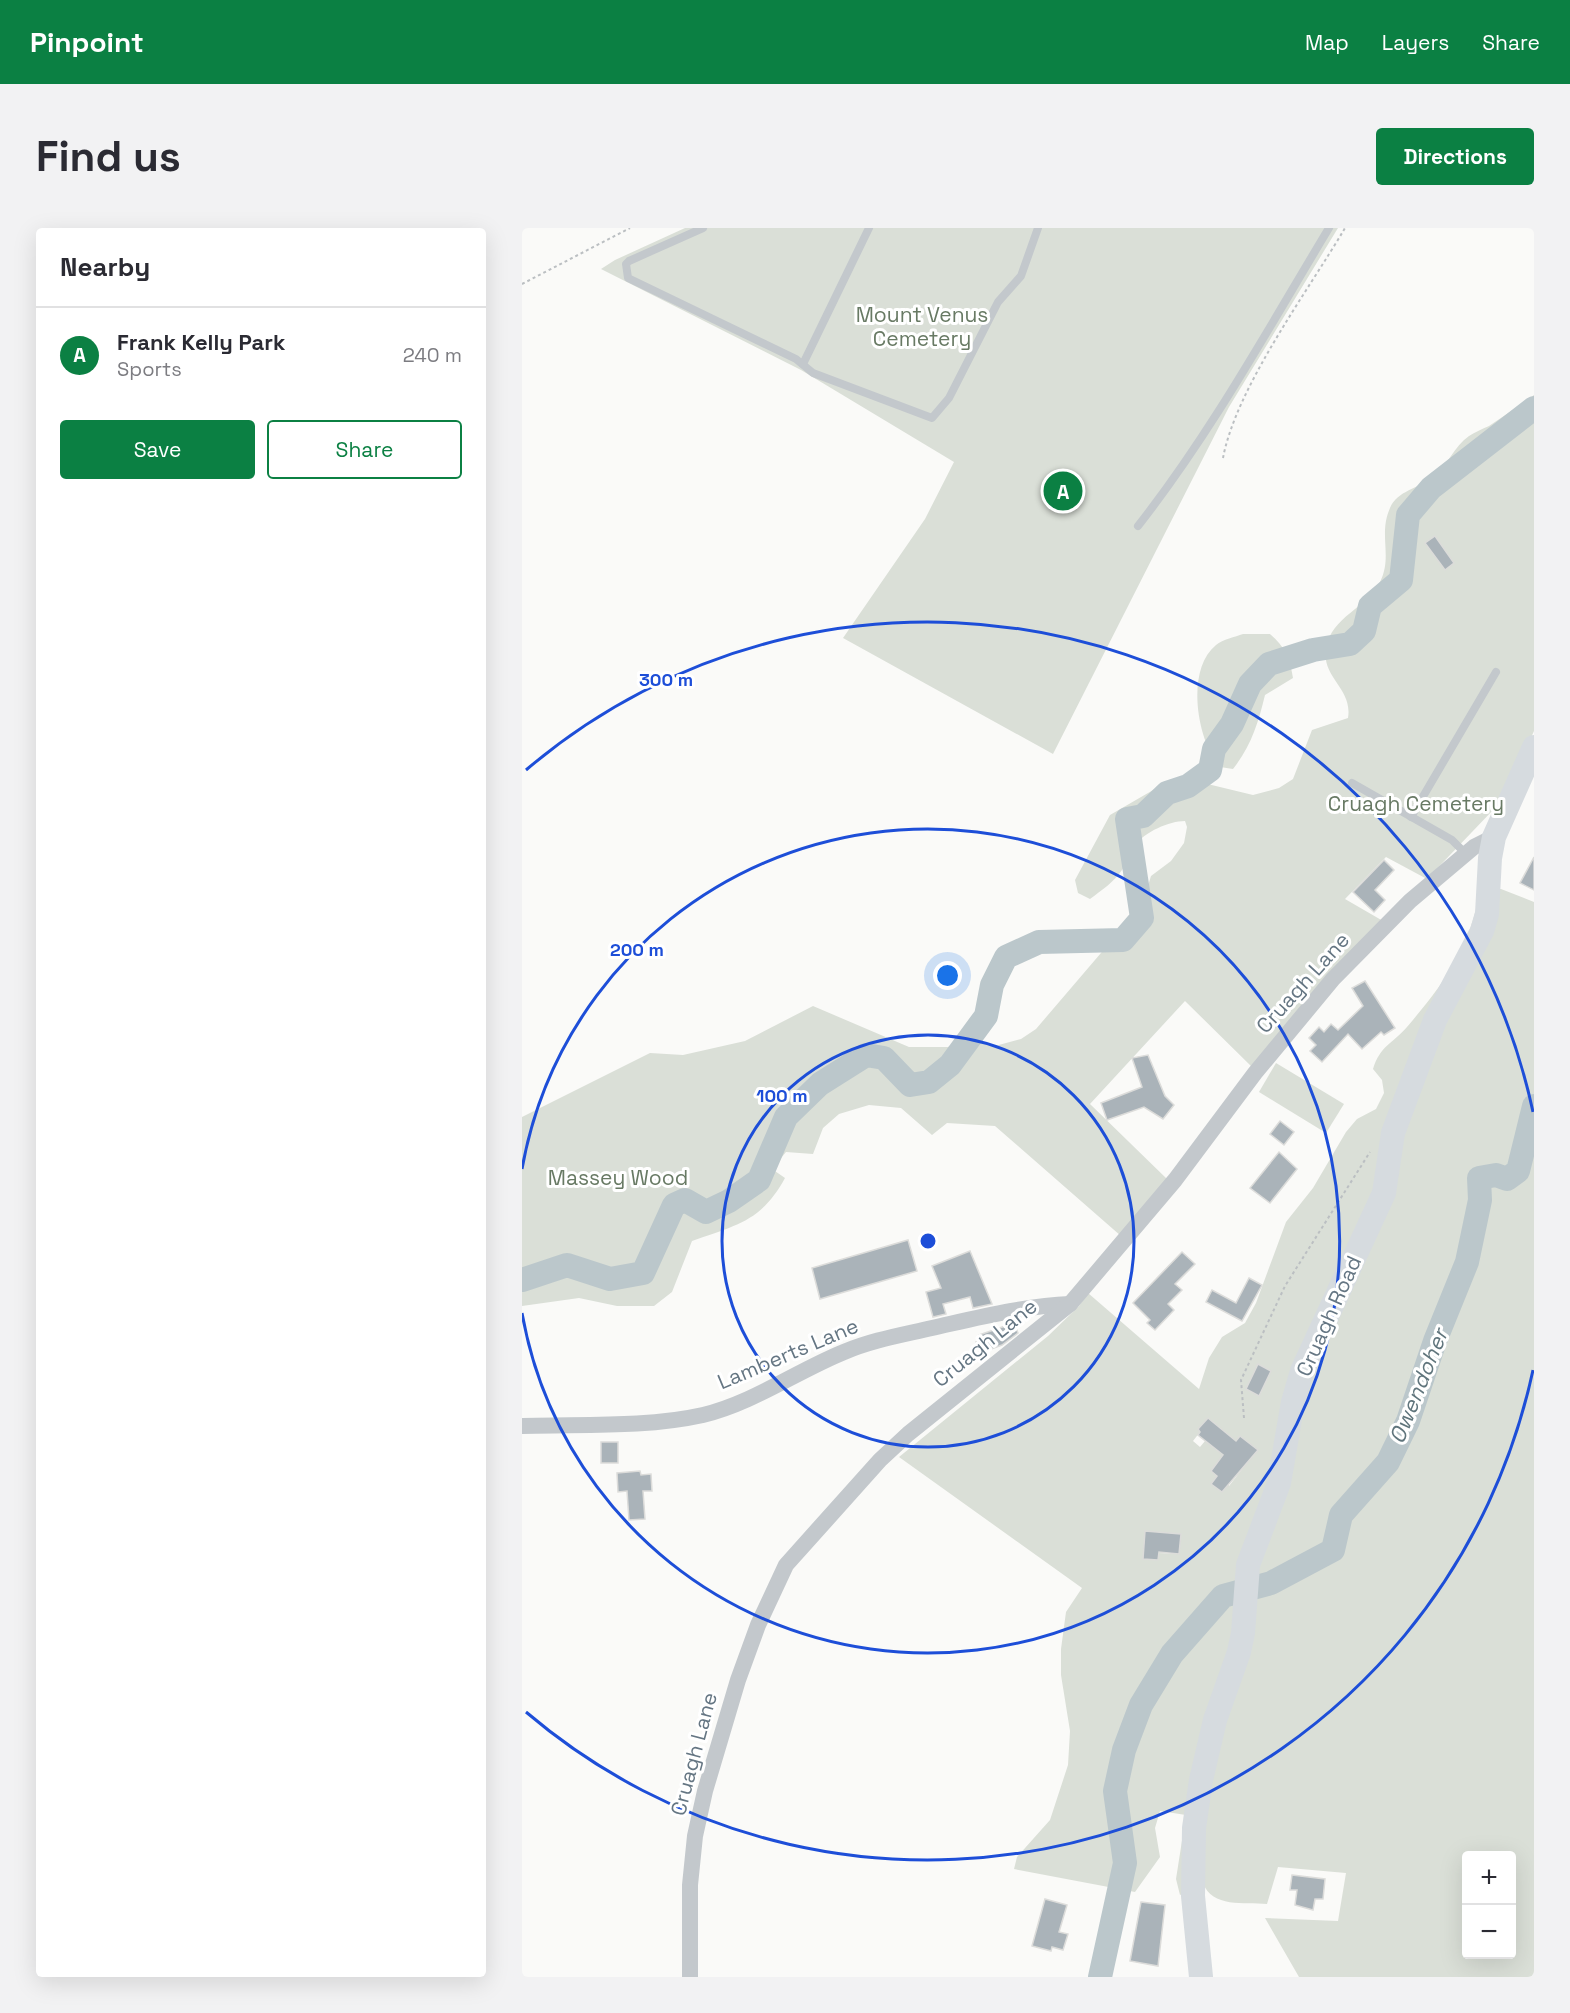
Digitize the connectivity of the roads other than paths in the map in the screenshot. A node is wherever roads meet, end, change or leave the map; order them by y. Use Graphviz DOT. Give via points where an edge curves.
graph roads {
  1 [pos="703,228"];
  2 [pos="869,228"];
  3 [pos="1038,228"];
  4 [pos="1329,228"];
  5 [pos="803,364"];
  6 [pos="1138,526"];
  7 [pos="1496,672"];
  8 [pos="1534,747"];
  9 [pos="1352,783"];
  10 [pos="1411,817"];
  11 [pos="1494,837"];
  12 [pos="1466,854"];
  13 [pos="1070,1304"];
  14 [pos="522,1426"];
  15 [pos="690,1977"];
  16 [pos="1200,1977"];
  1 -- 5 [label="lane" via="629,261 628,278"];
  2 -- 5 [label="lane"];
  3 -- 5 [label="lane" via="1021,276 998,302 949,398 932,418 813,373"];
  4 -- 6 [label="lane" via="1174,480"];
  7 -- 10 [label="lane"];
  8 -- 11 [label="main road, Cruagh Road"];
  9 -- 10 [label="lane"];
  10 -- 12 [label="lane" via="1452,840"];
  11 -- 12 [label="street, Cruagh Lane"];
  11 -- 16 [label="main road, Cruagh Road" via="1482,931 1435,1020 1393,1134 1384,1193 1302,1371 1279,1483 1248,1565 1243,1633 1207,1748 1194,1828 1193,1896"];
  12 -- 13 [label="street, Cruagh Lane" via="1410,901 1333,979 1255,1073 1175,1180"];
  13 -- 14 [label="street, Lamberts Lane" via="1047,1305 878,1340 704,1414 660,1421"];
  13 -- 15 [label="street, Cruagh Lane" via="908,1434 786,1565 758,1624 705,1791 690,1885"];
}
